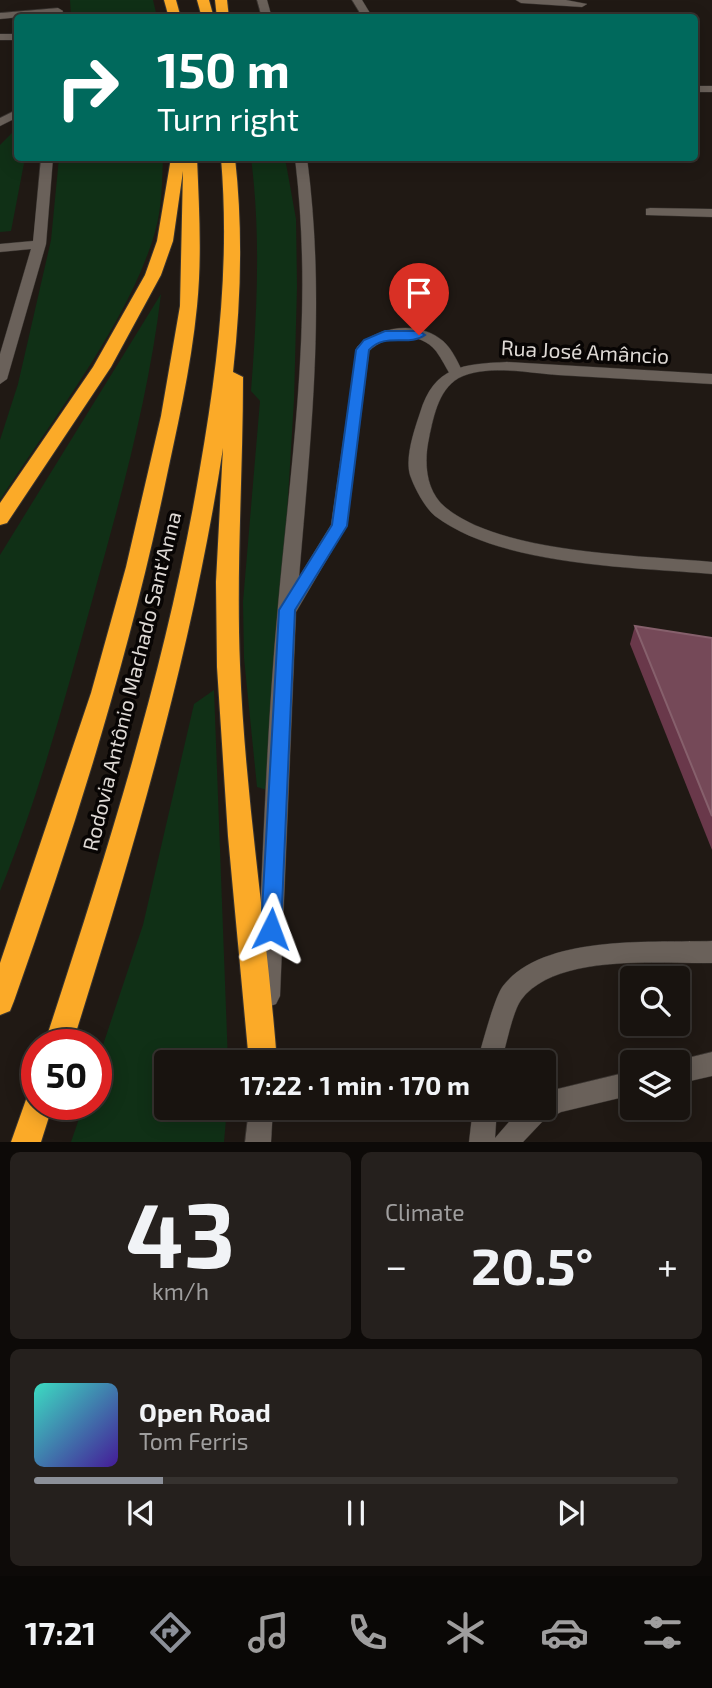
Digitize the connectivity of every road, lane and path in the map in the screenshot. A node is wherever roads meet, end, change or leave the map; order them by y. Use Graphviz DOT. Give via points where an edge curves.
graph roads {
  1 [pos="521,0"];
  2 [pos="582,4"];
  3 [pos="58,10"];
  4 [pos="19,14"];
  5 [pos="47,161"];
  6 [pos="178,161"];
  7 [pos="190,161"];
  8 [pos="228,161"];
  9 [pos="302,161"];
  10 [pos="650,212"];
  11 [pos="712,213"];
  12 [pos="39,244"];
  13 [pos="0,248"];
  14 [pos="233,300"];
  15 [pos="1,371"];
  16 [pos="456,373"];
  17 [pos="712,379"];
  18 [pos="0,518"];
  19 [pos="712,568"];
  20 [pos="287,610"];
  21 [pos="712,952"];
  22 [pos="0,1001"];
  23 [pos="63,1029"];
  24 [pos="263,1050"];
  25 [pos="265,1050"];
  26 [pos="493,1050"];
  27 [pos="712,1064"];
  28 [pos="690,1069"];
  29 [pos="620,1086"];
  30 [pos="556,1101"];
  31 [pos="33,1120"];
  32 [pos="260,1120"];
  33 [pos="484,1120"];
  34 [pos="526,1120"];
  35 [pos="26,1142"];
  36 [pos="258,1142"];
  37 [pos="482,1142"];
  38 [pos="506,1142"];
  1 -- 2 [label="main road"];
  3 -- 4 [label="main road"];
  5 -- 12 [label="main road"];
  6 -- 18 [label="highway" via="165,241 153,275 102,367"];
  7 -- 22 [label="highway, Rodovia Antônio Machado Sant'Anna" via="193,227 187,326 144,534 75,791"];
  8 -- 14 [label="highway, Rodovia Antônio Machado Sant'Anna"];
  9 -- 20 [label="main road" via="312,242 313,316"];
  10 -- 11 [label="main road"];
  12 -- 13 [label="main road"];
  12 -- 15 [label="main road"];
  14 -- 23 [label="highway, Rodovia Antônio Machado Sant'Anna" via="194,559 137,785"];
  14 -- 24 [label="highway" via="229,680"];
  16 -- 17 [label="main road, Rua José Amâncio" via="507,367"];
  16 -- 19 [label="main road" via="441,381 421,439 418,474 437,510 488,537 530,548"];
  16 -- 20 [label="main road" via="435,342 419,335 385,335 362,350 340,526"];
  20 -- 25 [label="main road"];
  21 -- 26 [label="main road" via="587,956 543,968 511,994"];
  27 -- 28 [label="main road"];
  29 -- 30 [label="main road"];
  31 -- 35 [label="highway"];
  32 -- 36 [label="main road"];
  33 -- 37 [label="main road"];
  34 -- 38 [label="main road"];
}
